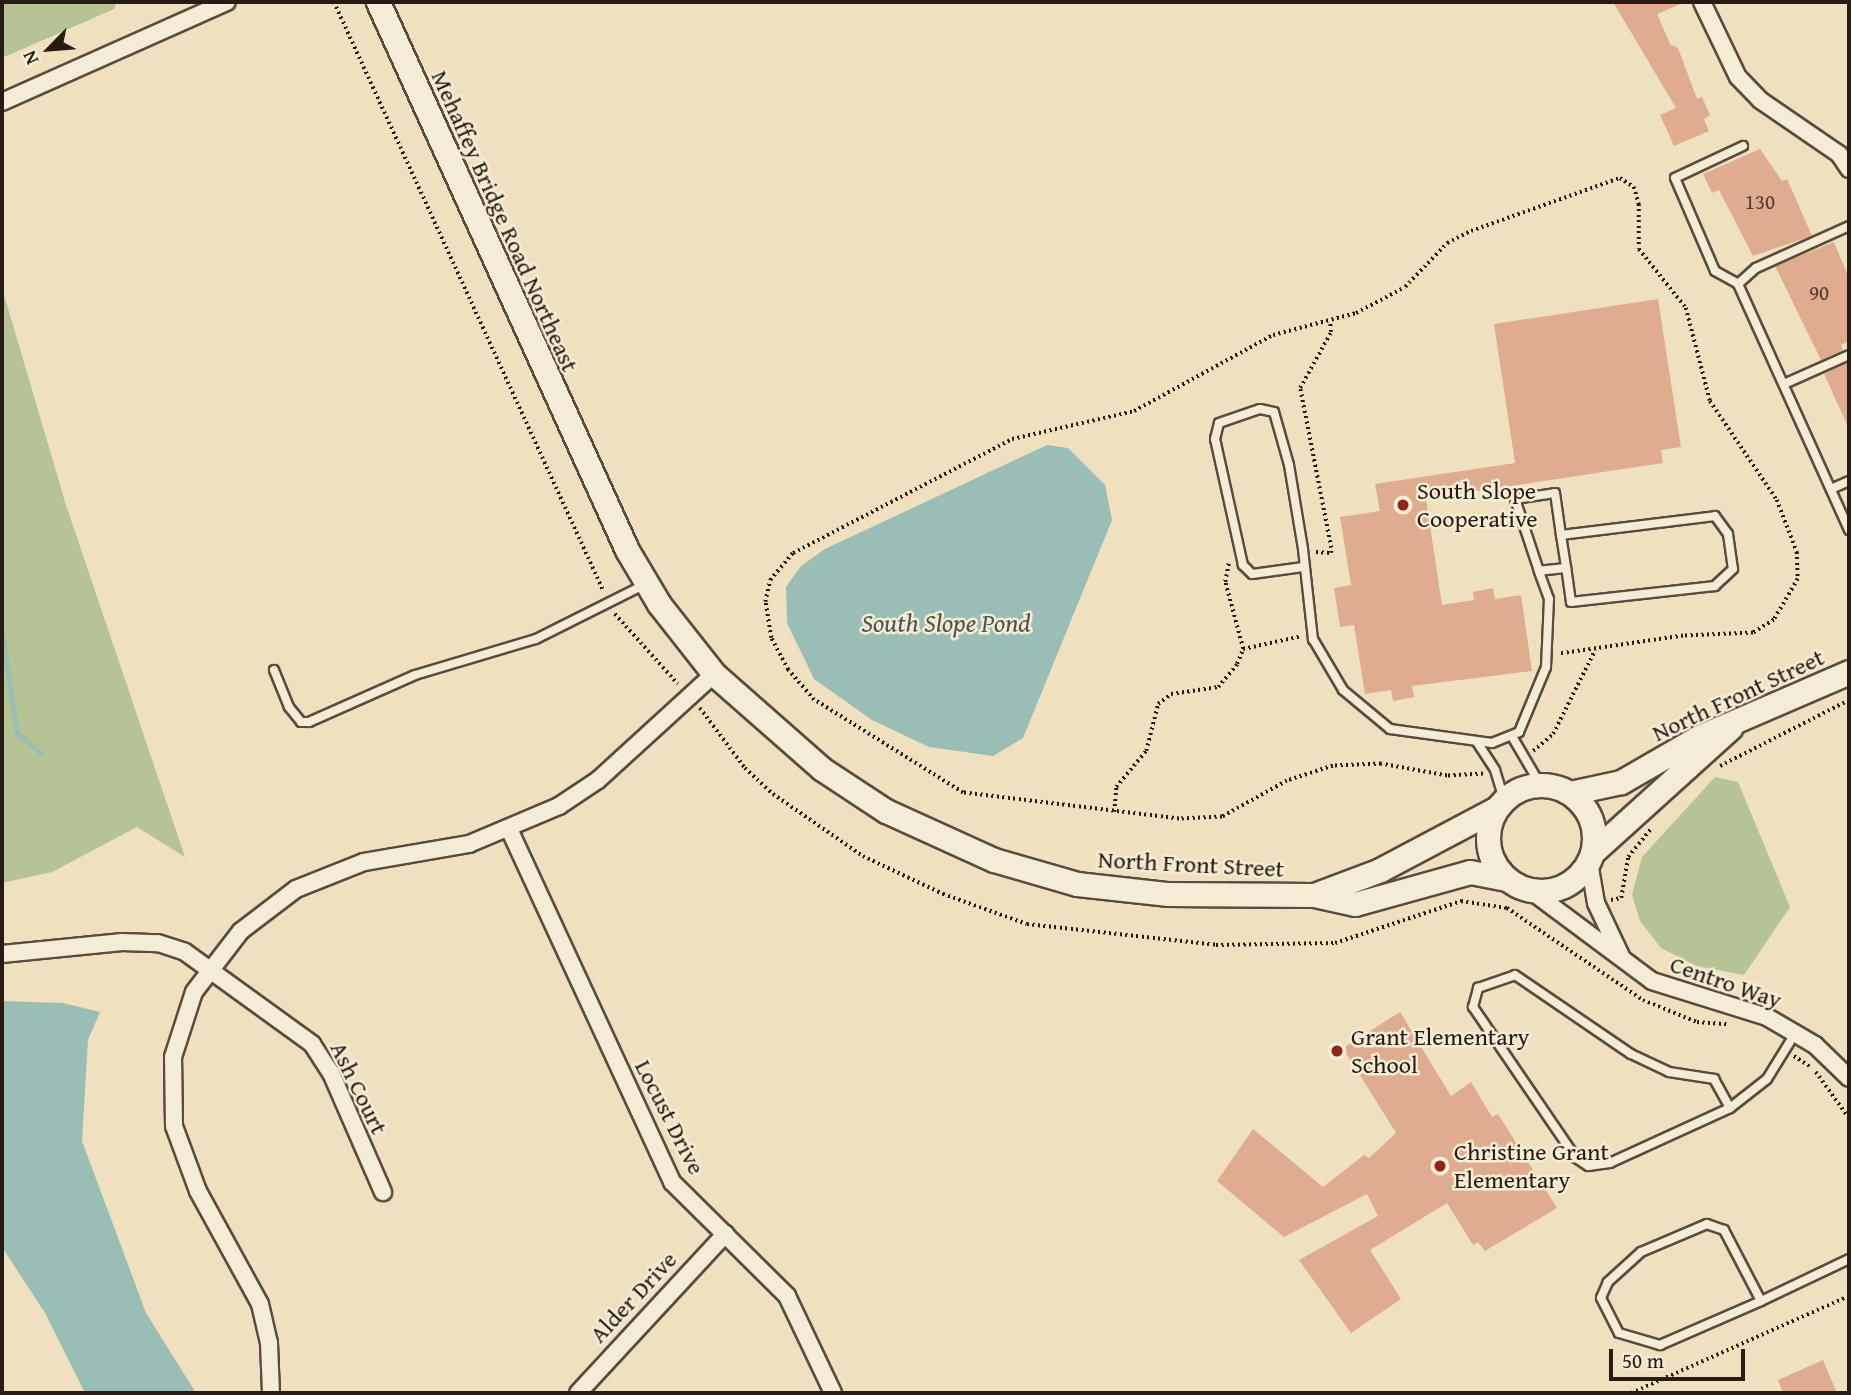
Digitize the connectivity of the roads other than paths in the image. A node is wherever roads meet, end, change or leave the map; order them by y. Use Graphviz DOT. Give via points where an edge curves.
graph roads {
  1 [pos="227,2"];
  2 [pos="378,2"];
  3 [pos="1702,2"];
  4 [pos="2,102"];
  5 [pos="1743,146"];
  6 [pos="1849,169"];
  7 [pos="1849,226"];
  8 [pos="1738,284"];
  9 [pos="1849,355"];
  10 [pos="1784,384"];
  11 [pos="583,461"];
  12 [pos="1849,481"];
  13 [pos="1831,489"];
  14 [pos="1849,530"];
  15 [pos="1561,535"];
  16 [pos="1303,567"];
  17 [pos="1566,568"];
  18 [pos="1539,571"];
  19 [pos="647,583"];
  20 [pos="274,670"];
  21 [pos="1849,672"];
  22 [pos="715,674"];
  23 [pos="1731,727"];
  24 [pos="1513,738"];
  25 [pos="1477,742"];
  26 [pos="1540,784"];
  27 [pos="1570,793"];
  28 [pos="1500,804"];
  29 [pos="510,831"];
  30 [pos="1591,857"];
  31 [pos="1506,878"];
  32 [pos="1530,890"];
  33 [pos="1314,895"];
  34 [pos="2,954"];
  35 [pos="1621,956"];
  36 [pos="211,969"];
  37 [pos="1796,1032"];
  38 [pos="1849,1078"];
  39 [pos="1730,1108"];
  40 [pos="383,1192"];
  41 [pos="724,1234"];
  42 [pos="1849,1259"];
  43 [pos="1761,1301"];
  44 [pos="271,1393"];
  45 [pos="578,1393"];
  46 [pos="834,1393"];
  1 -- 4 [label="street"];
  2 -- 11 [label="main road, Mehaffey Bridge Road Northeast"];
  3 -- 6 [label="street" via="1738,77 1760,100 1839,154"];
  5 -- 8 [label="lane" via="1675,178 1716,271"];
  7 -- 8 [label="lane" via="1756,268"];
  8 -- 10 [label="lane"];
  9 -- 10 [label="lane"];
  10 -- 13 [label="lane"];
  11 -- 19 [label="main road, North Front Street"];
  12 -- 13 [label="lane"];
  13 -- 14 [label="lane"];
  15 -- 17 [label="lane"];
  15 -- 17 [label="lane" via="1706,514 1725,528 1733,569 1715,586 1571,602"];
  15 -- 18 [label="lane" via="1555,493 1516,499"];
  16 -- 16 [label="lane" via="1289,465 1269,409 1227,420 1215,429 1240,556 1252,574"];
  16 -- 25 [label="lane" via="1312,634 1343,690 1379,722 1421,736"];
  17 -- 18 [label="lane"];
  18 -- 24 [label="lane" via="1549,598 1546,667"];
  19 -- 20 [label="lane" via="536,639 415,675 309,722 302,722 289,707"];
  19 -- 22 [label="main road, North Front Street"];
  21 -- 23 [label="main road, North Front Street"];
  22 -- 29 [label="street" via="598,780"];
  22 -- 33 [label="main road, North Front Street" via="787,742 855,792 981,855 1113,890"];
  23 -- 27 [label="main road, North Front Street" via="1699,737 1621,782"];
  23 -- 30 [label="main road"];
  24 -- 25 [label="lane"];
  24 -- 26 [label="lane"];
  25 -- 28 [label="lane" via="1495,771"];
  26 -- 27 [label="main road"];
  26 -- 28 [label="main road"];
  27 -- 30 [label="main road" via="1591,819"];
  28 -- 31 [label="main road" via="1489,830 1490,853"];
  28 -- 33 [label="main road, North Front Street" via="1380,870"];
  29 -- 36 [label="street" via="324,875 270,906 241,931"];
  29 -- 41 [label="street, Locust Drive" via="668,1173"];
  30 -- 32 [label="main road" via="1559,888"];
  30 -- 35 [label="street" via="1596,903"];
  31 -- 32 [label="main road"];
  31 -- 33 [label="main road" via="1470,872 1407,894 1355,904"];
  32 -- 35 [label="street, Centro Way" via="1602,949"];
  34 -- 36 [label="street, Ash Court" via="158,943"];
  35 -- 37 [label="street, Centro Way" via="1672,991 1741,1006"];
  36 -- 40 [label="street, Ash Court" via="312,1044 331,1073"];
  36 -- 44 [label="street" via="180,1025 169,1094 198,1191 260,1304 269,1343"];
  37 -- 38 [label="street, Centro Way"];
  37 -- 39 [label="lane" via="1767,1079"];
  39 -- 39 [label="lane" via="1610,1163 1588,1166 1576,1158 1479,1016 1473,997 1499,978 1527,981 1631,1054 1669,1072 1714,1079"];
  41 -- 45 [label="street, Alder Drive"];
  41 -- 46 [label="street, Locust Drive" via="787,1296"];
  42 -- 43 [label="lane"];
  43 -- 43 [label="lane" via="1660,1345 1619,1333 1601,1298 1608,1282 1641,1252 1707,1224 1724,1230"];
}
